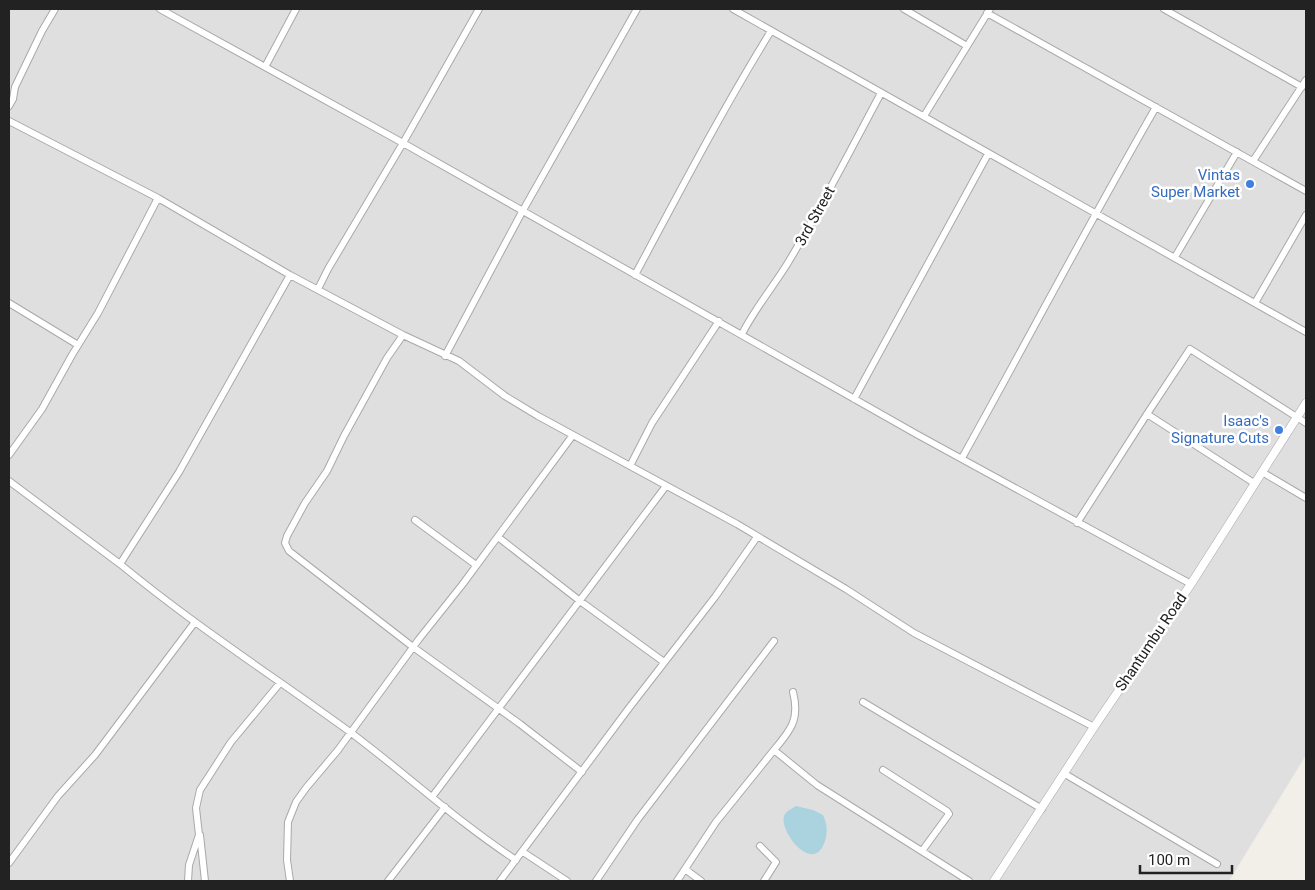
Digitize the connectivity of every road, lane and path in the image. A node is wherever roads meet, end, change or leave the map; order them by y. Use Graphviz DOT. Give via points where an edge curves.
graph roads {
  1 [pos="55,9"];
  2 [pos="160,9"];
  3 [pos="296,9"];
  4 [pos="479,9"];
  5 [pos="636,9"];
  6 [pos="733,9"];
  7 [pos="904,9"];
  8 [pos="1164,9"];
  9 [pos="989,11"];
  10 [pos="771,31"];
  11 [pos="967,46"];
  12 [pos="265,67"];
  13 [pos="1306,80"];
  14 [pos="1302,87"];
  15 [pos="881,93"];
  16 [pos="9,106"];
  17 [pos="1156,107"];
  18 [pos="924,116"];
  19 [pos="9,121"];
  20 [pos="403,143"];
  21 [pos="1236,152"];
  22 [pos="988,154"];
  23 [pos="1253,161"];
  24 [pos="1306,191"];
  25 [pos="158,198"];
  26 [pos="522,212"];
  27 [pos="1094,214"];
  28 [pos="1306,215"];
  29 [pos="1175,257"];
  30 [pos="290,275"];
  31 [pos="635,276"];
  32 [pos="318,289"];
  33 [pos="9,303"];
  34 [pos="1255,303"];
  35 [pos="719,321"];
  36 [pos="1306,332"];
  37 [pos="742,334"];
  38 [pos="403,335"];
  39 [pos="78,345"];
  40 [pos="445,356"];
  41 [pos="854,399"];
  42 [pos="1306,403"];
  43 [pos="1147,414"];
  44 [pos="1297,417"];
  45 [pos="1306,423"];
  46 [pos="573,435"];
  47 [pos="9,455"];
  48 [pos="962,458"];
  49 [pos="630,466"];
  50 [pos="1262,472"];
  51 [pos="9,481"];
  52 [pos="1254,483"];
  53 [pos="666,486"];
  54 [pos="1306,498"];
  55 [pos="415,520"];
  56 [pos="1077,523"];
  57 [pos="498,537"];
  58 [pos="757,537"];
  59 [pos="120,564"];
  60 [pos="476,565"];
  61 [pos="1191,584"];
  62 [pos="580,601"];
  63 [pos="195,622"];
  64 [pos="774,641"];
  65 [pos="413,647"];
  66 [pos="664,662"];
  67 [pos="280,683"];
  68 [pos="792,692"];
  69 [pos="863,702"];
  70 [pos="500,709"];
  71 [pos="1094,727"];
  72 [pos="350,732"];
  73 [pos="774,750"];
  74 [pos="883,770"];
  75 [pos="582,772"];
  76 [pos="1065,774"];
  77 [pos="432,798"];
  78 [pos="445,807"];
  79 [pos="1042,809"];
  80 [pos="200,830"];
  81 [pos="760,846"];
  82 [pos="922,851"];
  83 [pos="522,852"];
  84 [pos="516,860"];
  85 [pos="9,863"];
  86 [pos="1217,864"];
  87 [pos="685,869"];
  88 [pos="188,881"];
  89 [pos="205,881"];
  90 [pos="290,881"];
  91 [pos="388,881"];
  92 [pos="500,881"];
  93 [pos="567,881"];
  94 [pos="596,881"];
  95 [pos="677,881"];
  96 [pos="701,881"];
  97 [pos="764,881"];
  98 [pos="969,881"];
  99 [pos="994,881"];
  1 -- 16 [label="street"];
  2 -- 12 [label="street"];
  3 -- 12 [label="street"];
  4 -- 20 [label="street"];
  5 -- 26 [label="street"];
  6 -- 10 [label="street"];
  7 -- 11 [label="street"];
  8 -- 14 [label="street"];
  9 -- 11 [label="street"];
  9 -- 17 [label="street"];
  10 -- 15 [label="street"];
  10 -- 31 [label="street" via="705,144"];
  11 -- 18 [label="street"];
  12 -- 20 [label="street"];
  13 -- 14 [label="street"];
  14 -- 23 [label="street"];
  15 -- 18 [label="street"];
  15 -- 37 [label="street, 3rd Street" via="827,196"];
  17 -- 21 [label="street"];
  17 -- 27 [label="street"];
  18 -- 22 [label="street"];
  19 -- 25 [label="street"];
  20 -- 26 [label="street"];
  20 -- 32 [label="street"];
  21 -- 23 [label="street"];
  21 -- 29 [label="street"];
  22 -- 27 [label="street"];
  22 -- 41 [label="street"];
  23 -- 24 [label="street"];
  25 -- 30 [label="street"];
  25 -- 39 [label="street"];
  26 -- 31 [label="street"];
  26 -- 40 [label="street"];
  27 -- 29 [label="street"];
  27 -- 48 [label="street"];
  28 -- 34 [label="street"];
  29 -- 34 [label="street"];
  30 -- 32 [label="street"];
  30 -- 59 [label="street" via="179,472"];
  31 -- 35 [label="street"];
  32 -- 38 [label="street"];
  33 -- 39 [label="street"];
  34 -- 36 [label="street"];
  35 -- 37 [label="street"];
  35 -- 49 [label="street" via="652,423"];
  37 -- 41 [label="street"];
  38 -- 40 [label="street"];
  38 -- 65 [label="street" via="285,543 289,551"];
  39 -- 47 [label="street" via="42,408"];
  40 -- 46 [label="street" via="463,364 505,396"];
  41 -- 48 [label="street"];
  42 -- 44 [label="street, Shantumbu Road"];
  43 -- 44 [label="street" via="1190,349"];
  43 -- 52 [label="street"];
  43 -- 56 [label="street"];
  44 -- 45 [label="street"];
  44 -- 50 [label="street, Shantumbu Road"];
  46 -- 49 [label="street"];
  46 -- 57 [label="street"];
  48 -- 56 [label="street"];
  49 -- 53 [label="street"];
  50 -- 52 [label="street, Shantumbu Road"];
  50 -- 54 [label="street"];
  51 -- 59 [label="street"];
  52 -- 61 [label="street, Shantumbu Road"];
  53 -- 58 [label="street"];
  53 -- 62 [label="street"];
  55 -- 60 [label="street"];
  56 -- 61 [label="street"];
  57 -- 60 [label="street"];
  57 -- 62 [label="street"];
  58 -- 66 [label="street"];
  58 -- 71 [label="street" via="914,633"];
  59 -- 63 [label="street"];
  60 -- 65 [label="street"];
  61 -- 71 [label="street, Shantumbu Road"];
  62 -- 66 [label="street"];
  62 -- 70 [label="street"];
  63 -- 67 [label="street"];
  63 -- 85 [label="street"];
  64 -- 94 [label="street" via="638,819"];
  65 -- 70 [label="street"];
  65 -- 72 [label="street"];
  66 -- 75 [label="street"];
  67 -- 72 [label="street"];
  67 -- 80 [label="street" via="231,742 200,790 196,808"];
  68 -- 73 [label="street" via="796,715 784,739"];
  69 -- 79 [label="street"];
  70 -- 75 [label="street"];
  70 -- 77 [label="street"];
  71 -- 76 [label="street, Shantumbu Road"];
  72 -- 77 [label="street"];
  72 -- 90 [label="street" via="306,788 290,815 287,860"];
  73 -- 82 [label="street" via="817,785"];
  73 -- 87 [label="street" via="716,822"];
  74 -- 82 [label="street" via="947,810 948,814"];
  75 -- 83 [label="street"];
  76 -- 79 [label="street, Shantumbu Road"];
  76 -- 86 [label="street"];
  77 -- 78 [label="street"];
  78 -- 84 [label="street"];
  78 -- 91 [label="street"];
  79 -- 99 [label="street, Shantumbu Road"];
  80 -- 88 [label="street" via="189,865"];
  80 -- 89 [label="street"];
  81 -- 97 [label="street" via="776,862"];
  82 -- 98 [label="street"];
  83 -- 84 [label="street"];
  83 -- 93 [label="street"];
  84 -- 92 [label="street"];
  87 -- 95 [label="street"];
  87 -- 96 [label="street"];
}
